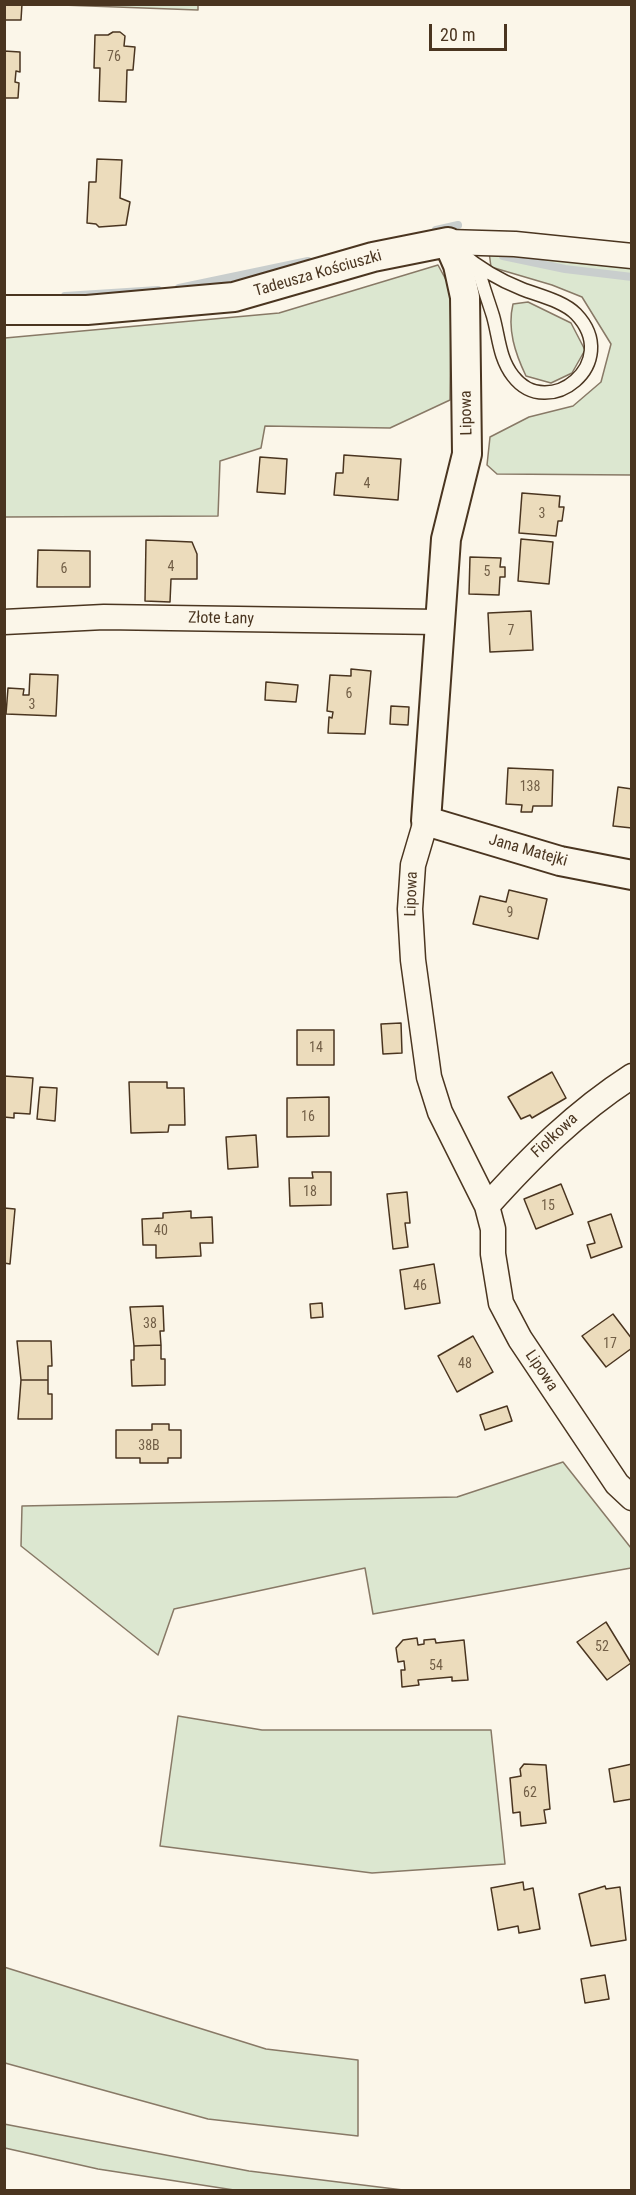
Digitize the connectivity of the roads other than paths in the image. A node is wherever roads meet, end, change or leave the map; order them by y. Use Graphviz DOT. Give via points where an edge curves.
graph roads {
  1 [pos="448,242"];
  2 [pos="632,256"];
  3 [pos="478,268"];
  4 [pos="4,310"];
  5 [pos="4,622"];
  6 [pos="438,622"];
  7 [pos="426,821"];
  8 [pos="632,875"];
  9 [pos="632,1076"];
  10 [pos="487,1206"];
  11 [pos="632,1498"];
  1 -- 2 [label="street, Tadeusza Kościuszki" via="515,244"];
  1 -- 3 [label="lane"];
  1 -- 4 [label="street, Tadeusza Kościuszki" via="373,257 234,297 87,310"];
  1 -- 6 [label="street, Lipowa" via="465,297 468,437 446,540"];
  3 -- 3 [label="lane" via="502,358 513,377 525,388 543,393 572,383 585,371 592,349 591,338 578,316 562,304"];
  5 -- 6 [label="street, Złote Łany" via="104,617"];
  6 -- 7 [label="street, Lipowa"];
  7 -- 8 [label="street, Jana Matejki" via="560,861"];
  7 -- 10 [label="street, Lipowa" via="413,865 410,909 429,1077 440,1112"];
  9 -- 10 [label="street, Fiołkowa" via="583,1110"];
  10 -- 11 [label="street, Lipowa" via="501,1303 520,1339 617,1484"];
}
